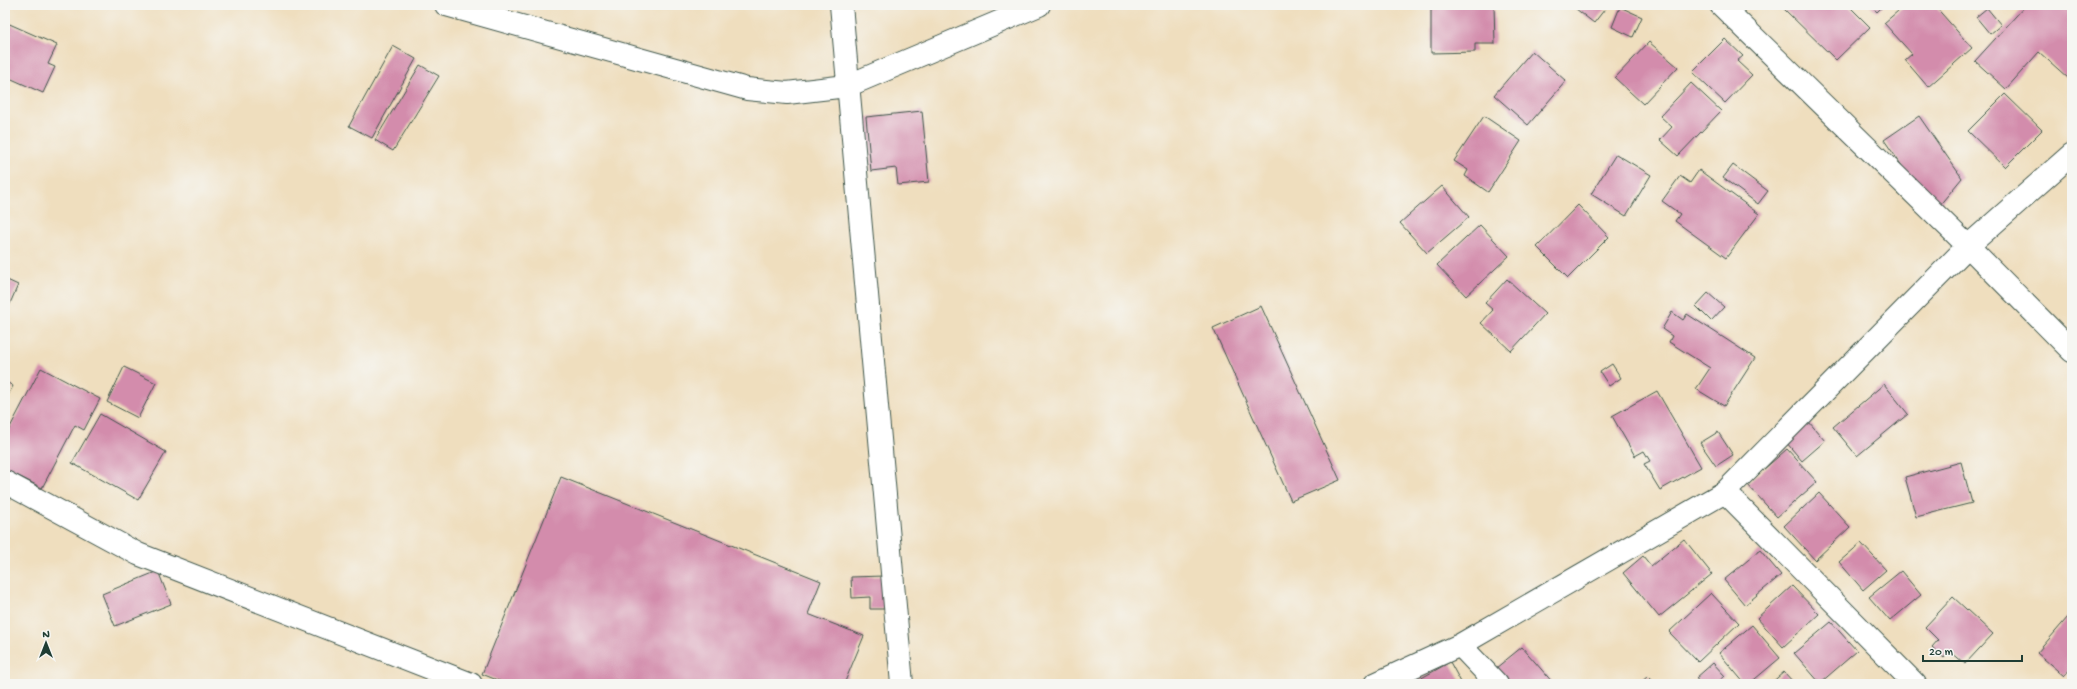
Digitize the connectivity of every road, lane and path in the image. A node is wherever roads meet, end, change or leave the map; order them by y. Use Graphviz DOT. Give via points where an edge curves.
graph roads {
  1 [pos="446,5"];
  2 [pos="841,5"];
  3 [pos="1039,5"];
  4 [pos="1721,5"];
  5 [pos="847,86"];
  6 [pos="2072,154"];
  7 [pos="1968,246"];
  8 [pos="2072,351"];
  9 [pos="5,482"];
  10 [pos="1726,492"];
  11 [pos="1460,645"];
  12 [pos="468,683"];
  13 [pos="902,684"];
  14 [pos="1375,684"];
  15 [pos="1497,684"];
  16 [pos="1915,684"];
  1 -- 5 [label="street" via="747,89 787,93"];
  2 -- 5 [label="street"];
  3 -- 5 [label="street"];
  4 -- 7 [label="street"];
  5 -- 13 [label="street"];
  6 -- 7 [label="street"];
  7 -- 8 [label="street"];
  7 -- 10 [label="street"];
  9 -- 12 [label="street" via="138,554"];
  10 -- 11 [label="street"];
  10 -- 16 [label="street"];
  11 -- 14 [label="street"];
  11 -- 15 [label="street"];
}
